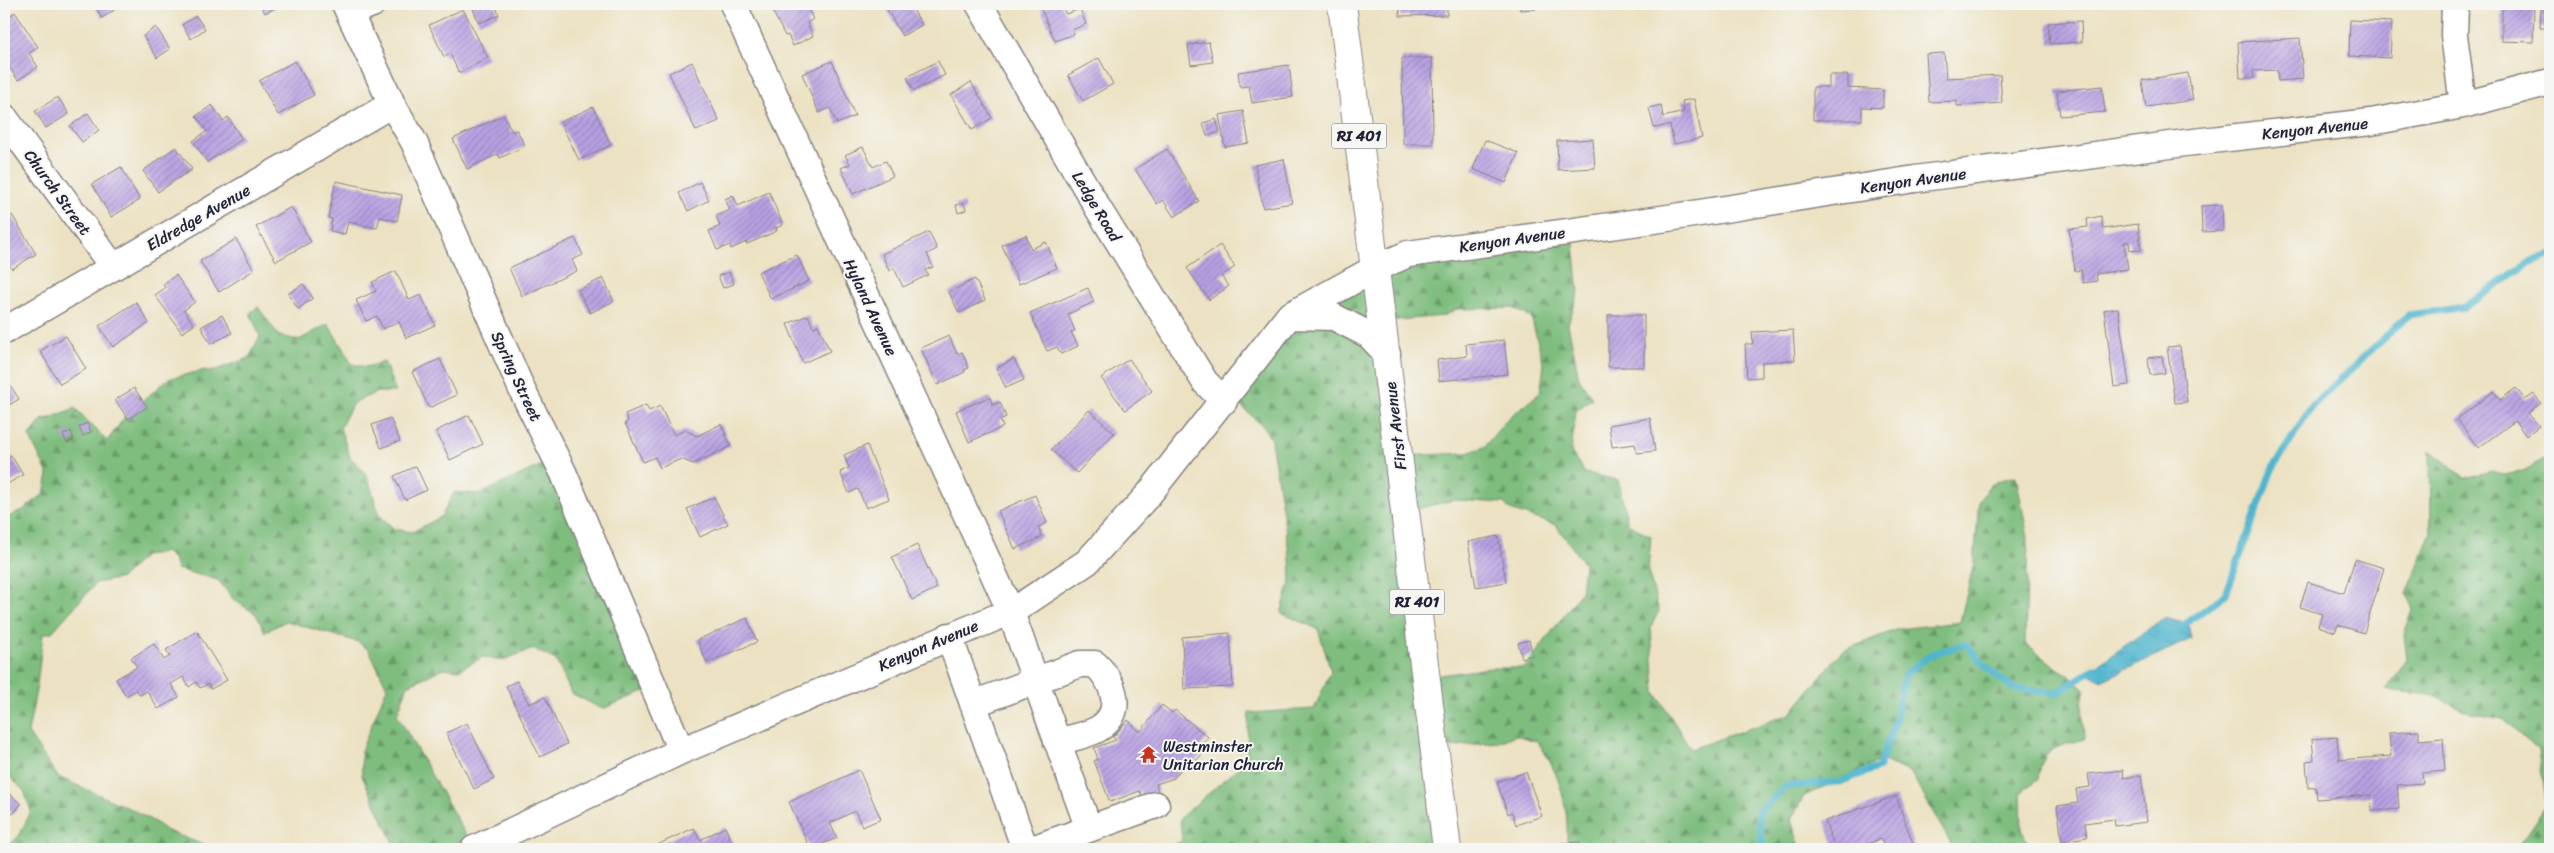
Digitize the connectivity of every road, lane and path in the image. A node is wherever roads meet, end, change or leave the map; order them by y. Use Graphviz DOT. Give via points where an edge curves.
graph roads {
  1 [pos="733,4"];
  2 [pos="979,4"];
  3 [pos="1342,4"];
  4 [pos="2455,4"];
  5 [pos="355,7"];
  6 [pos="2550,82"];
  7 [pos="392,104"];
  8 [pos="2463,105"];
  9 [pos="4,117"];
  10 [pos="113,267"];
  11 [pos="1376,268"];
  12 [pos="1289,316"];
  13 [pos="4,331"];
  14 [pos="1387,354"];
  15 [pos="1224,401"];
  16 [pos="1010,610"];
  17 [pos="949,636"];
  18 [pos="1035,681"];
  19 [pos="973,704"];
  20 [pos="1057,742"];
  21 [pos="681,752"];
  22 [pos="1156,805"];
  23 [pos="1088,829"];
  24 [pos="474,849"];
  25 [pos="1025,849"];
  26 [pos="1032,849"];
  27 [pos="1447,849"];
  1 -- 16 [label="street, Hyland Avenue"];
  2 -- 15 [label="street, Ledge Road" via="1099,210 1206,382"];
  3 -- 11 [label="main road, First Avenue / RI 401"];
  4 -- 8 [label="street" via="2454,34"];
  5 -- 7 [label="street, Spring Street"];
  6 -- 8 [label="street, Kenyon Avenue"];
  7 -- 10 [label="street, Eldredge Avenue"];
  7 -- 21 [label="street, Spring Street" via="414,142 523,392 563,472"];
  8 -- 11 [label="street, Kenyon Avenue" via="2371,122 1924,178 1668,218 1432,249 1408,254"];
  9 -- 10 [label="street, Church Street"];
  10 -- 13 [label="street, Eldredge Avenue"];
  11 -- 12 [label="street, Kenyon Avenue"];
  11 -- 14 [label="main road, First Avenue / RI 401"];
  12 -- 14 [label="street" via="1334,317 1369,335"];
  12 -- 15 [label="street, Kenyon Avenue"];
  14 -- 27 [label="main road, First Avenue / RI 401"];
  15 -- 16 [label="street, Kenyon Avenue" via="1149,494 1087,562"];
  16 -- 17 [label="street, Kenyon Avenue"];
  16 -- 18 [label="street, Hyland Avenue"];
  17 -- 19 [label="street"];
  17 -- 21 [label="street, Kenyon Avenue"];
  18 -- 19 [label="street"];
  18 -- 20 [label="street"];
  18 -- 20 [label="street" via="1080,664 1095,664 1107,675 1114,694 1113,712 1097,730"];
  19 -- 25 [label="street"];
  20 -- 23 [label="street"];
  21 -- 24 [label="street, Kenyon Avenue"];
  22 -- 23 [label="street"];
  23 -- 26 [label="street"];
}
